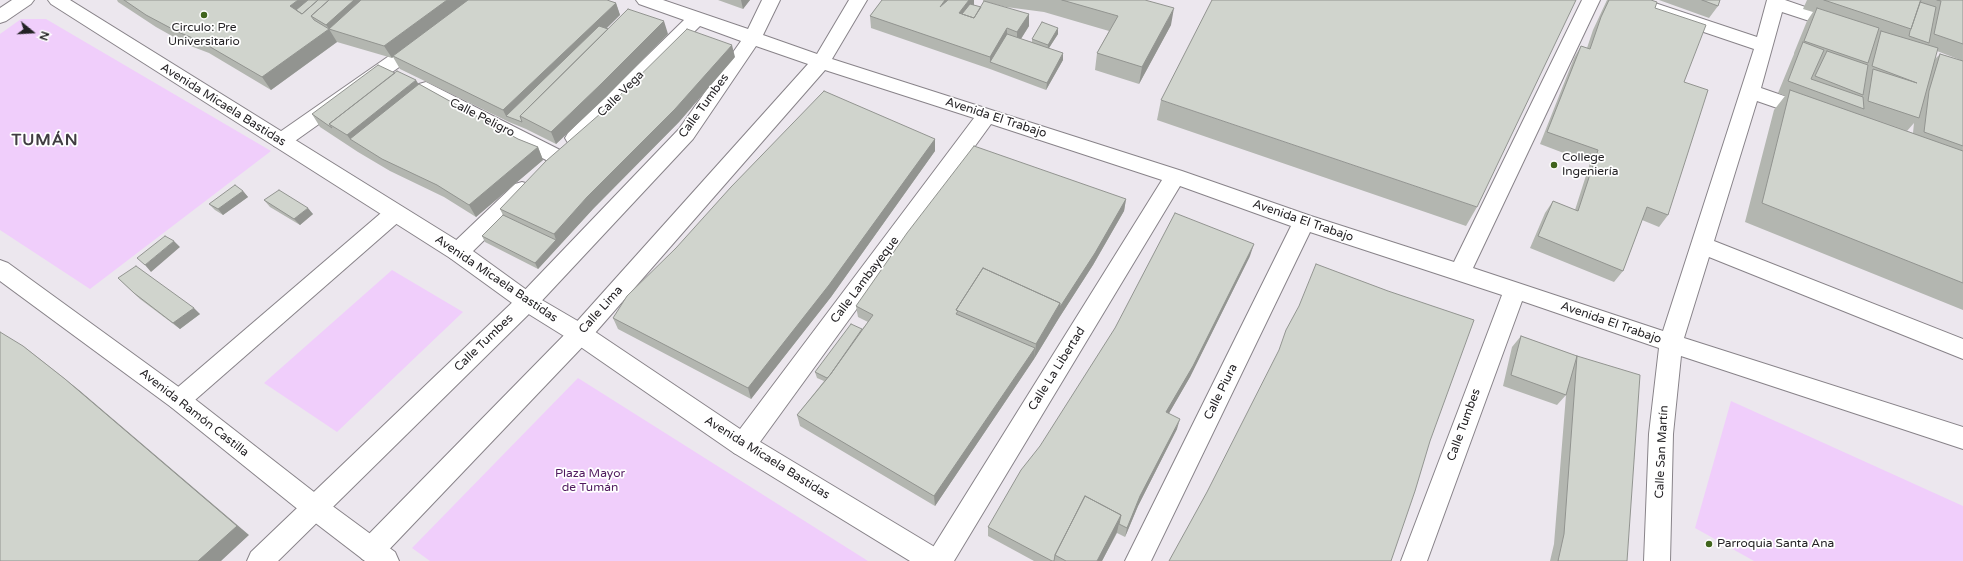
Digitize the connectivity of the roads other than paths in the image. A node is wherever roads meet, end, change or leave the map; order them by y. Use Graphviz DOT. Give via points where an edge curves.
graph roads {
  1 [pos="25,0"];
  2 [pos="58,0"];
  3 [pos="645,0"];
  4 [pos="771,0"];
  5 [pos="858,0"];
  6 [pos="1591,0"];
  7 [pos="1627,0"];
  8 [pos="1775,2"];
  9 [pos="0,17"];
  10 [pos="697,18"];
  11 [pos="1858,30"];
  12 [pos="430,36"];
  13 [pos="753,37"];
  14 [pos="1764,46"];
  15 [pos="821,62"];
  16 [pos="385,68"];
  17 [pos="1750,91"];
  18 [pos="987,115"];
  19 [pos="1824,117"];
  20 [pos="281,141"];
  21 [pos="557,157"];
  22 [pos="1175,176"];
  23 [pos="395,213"];
  24 [pos="1304,222"];
  25 [pos="1702,245"];
  26 [pos="458,252"];
  27 [pos="0,269"];
  28 [pos="1460,272"];
  29 [pos="1515,290"];
  30 [pos="527,302"];
  31 [pos="580,334"];
  32 [pos="1671,343"];
  33 [pos="1963,349"];
  34 [pos="179,400"];
  35 [pos="1963,438"];
  36 [pos="743,445"];
  37 [pos="314,507"];
  38 [pos="379,555"];
  39 [pos="260,561"];
  40 [pos="934,561"];
  41 [pos="939,561"];
  42 [pos="1138,561"];
  43 [pos="1414,561"];
  44 [pos="1657,561"];
  1 -- 9 [label="street"];
  2 -- 20 [label="street, Avenida Micaela Bastidas"];
  3 -- 10 [label="street, Avenida El Trabajo"];
  4 -- 13 [label="street, Calle Tumbes"];
  5 -- 15 [label="street, Calle Lima"];
  6 -- 28 [label="street"];
  7 -- 14 [label="street"];
  8 -- 11 [label="street"];
  8 -- 14 [label="street, Calle San Martín"];
  10 -- 13 [label="street, Avenida El Trabajo"];
  10 -- 21 [label="street, Calle Vega"];
  12 -- 16 [label="street"];
  13 -- 15 [label="street, Avenida El Trabajo"];
  13 -- 30 [label="street, Calle Tumbes" via="686,134"];
  14 -- 17 [label="street, Calle San Martín"];
  15 -- 18 [label="street, Avenida El Trabajo"];
  15 -- 31 [label="street, Calle Lima"];
  16 -- 20 [label="street"];
  16 -- 21 [label="street, Calle Peligro"];
  17 -- 19 [label="street"];
  17 -- 25 [label="street, Calle San Martín"];
  18 -- 22 [label="street, Avenida El Trabajo"];
  18 -- 36 [label="street, Calle Lambayeque"];
  20 -- 23 [label="street, Avenida Micaela Bastidas"];
  21 -- 26 [label="street, Calle Vega"];
  22 -- 24 [label="street, Avenida El Trabajo"];
  22 -- 41 [label="street, Calle La Libertad"];
  23 -- 26 [label="street, Avenida Micaela Bastidas"];
  23 -- 34 [label="street"];
  24 -- 28 [label="street, Avenida El Trabajo"];
  24 -- 42 [label="street, Calle Piura"];
  25 -- 32 [label="street, Calle San Martín"];
  25 -- 33 [label="street"];
  26 -- 30 [label="street, Avenida Micaela Bastidas"];
  27 -- 34 [label="street, Avenida Ramón Castilla"];
  28 -- 29 [label="street, Avenida El Trabajo"];
  29 -- 32 [label="street, Avenida El Trabajo"];
  29 -- 43 [label="street, Calle Tumbes"];
  30 -- 31 [label="street, Avenida Micaela Bastidas"];
  30 -- 37 [label="street, Calle Tumbes"];
  31 -- 36 [label="street, Avenida Micaela Bastidas"];
  31 -- 38 [label="street, Calle Lima"];
  32 -- 35 [label="street, Avenida El Trabajo"];
  32 -- 44 [label="street, Calle San Martín" via="1661,434"];
  34 -- 37 [label="street, Avenida Ramón Castilla"];
  36 -- 40 [label="street, Avenida Micaela Bastidas"];
  37 -- 38 [label="street, Avenida Ramón Castilla"];
  37 -- 39 [label="street, Calle Tumbes"];
}
